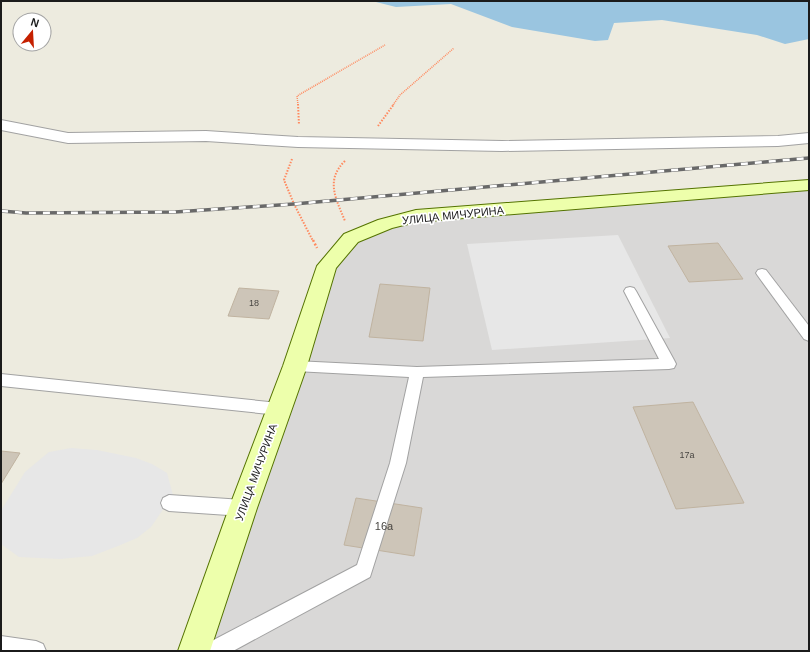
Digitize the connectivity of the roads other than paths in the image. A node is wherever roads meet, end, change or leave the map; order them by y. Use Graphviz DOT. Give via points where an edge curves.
graph roads {
  1 [pos="1,125"];
  2 [pos="809,138"];
  3 [pos="809,185"];
  4 [pos="762,273"];
  5 [pos="630,291"];
  6 [pos="809,336"];
  7 [pos="295,366"];
  8 [pos="417,372"];
  9 [pos="1,380"];
  10 [pos="280,409"];
  11 [pos="169,503"];
  12 [pos="242,508"];
  13 [pos="1,646"];
  14 [pos="36,651"];
  15 [pos="194,651"];
  16 [pos="213,651"];
  1 -- 2 [label="street" via="68,138 206,136 298,142 464,146 778,141"];
  3 -- 7 [label="main road, УЛИЦА МИЧУРИНА" via="416,216 385,224 351,238 327,266"];
  4 -- 6 [label="lane"];
  5 -- 8 [label="lane" via="668,364"];
  7 -- 8 [label="lane"];
  7 -- 10 [label="main road, УЛИЦА МИЧУРИНА"];
  8 -- 16 [label="lane" via="398,463 364,571"];
  9 -- 10 [label="lane"];
  10 -- 12 [label="main road, УЛИЦА МИЧУРИНА"];
  11 -- 12 [label="lane"];
  12 -- 15 [label="main road, УЛИЦА МИЧУРИНА"];
  13 -- 14 [label="lane"];
}
